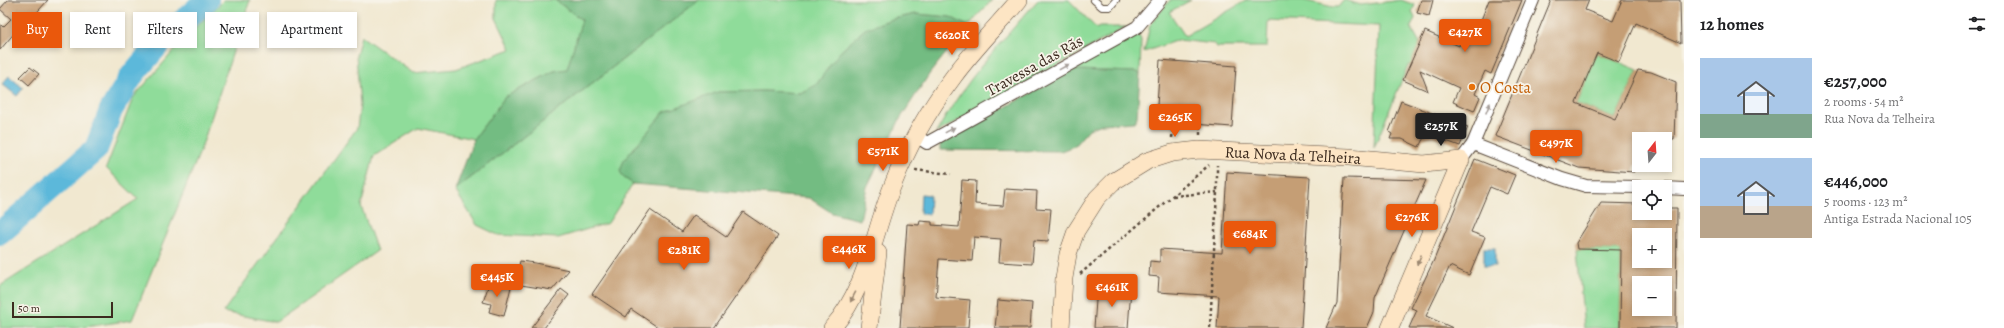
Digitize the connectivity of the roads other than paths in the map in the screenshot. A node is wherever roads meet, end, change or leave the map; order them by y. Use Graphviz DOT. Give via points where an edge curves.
graph roads {
  1 [pos="1019,0"];
  2 [pos="1094,0"];
  3 [pos="1116,0"];
  4 [pos="1160,0"];
  5 [pos="1533,0"];
  6 [pos="916,136"];
  7 [pos="1473,144"];
  8 [pos="1461,160"];
  9 [pos="1424,164"];
  10 [pos="1632,187"];
  11 [pos="1672,188"];
  12 [pos="1684,189"];
  13 [pos="1446,197"];
  14 [pos="881,221"];
  15 [pos="832,328"];
  16 [pos="869,328"];
  17 [pos="1061,328"];
  18 [pos="1390,328"];
  1 -- 6 [label="street" via="955,75"];
  2 -- 3 [label="lane" via="1102,7 1110,6"];
  6 -- 4 [label="street, Travessa das Rãs, one-way" via="927,143 1131,31"];
  7 -- 5 [label="street, one-way"];
  6 -- 14 [label="street" via="892,187"];
  7 -- 8 [label="street"];
  7 -- 10 [label="street" via="1556,177 1586,186"];
  8 -- 9 [label="street, Rua Nova da Telheira"];
  8 -- 13 [label="street"];
  9 -- 13 [label="street" via="1440,176 1444,182"];
  9 -- 17 [label="street, Rua Nova da Telheira" via="1222,154 1200,150 1172,153 1147,162 1113,182 1097,198 1076,231 1068,254"];
  11 -- 12 [label="street"];
  13 -- 18 [label="street, one-way"];
  14 -- 15 [label="street, one-way" via="860,282 840,319"];
  14 -- 16 [label="street"];
}
